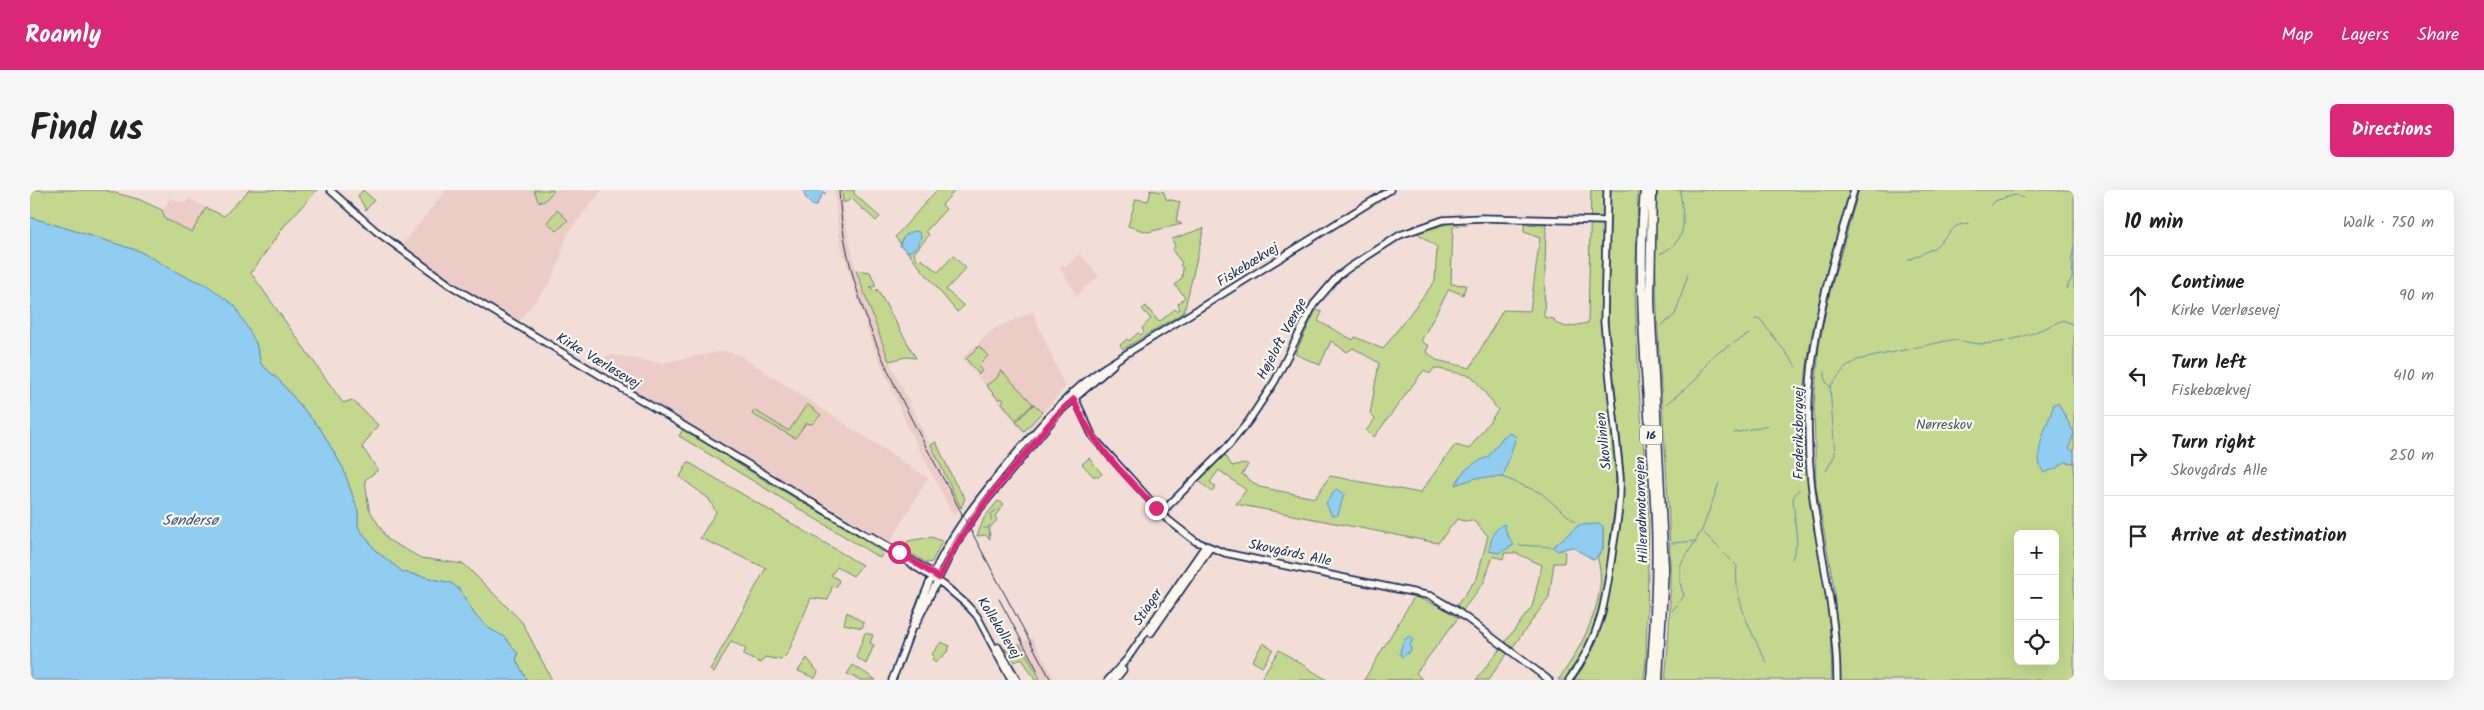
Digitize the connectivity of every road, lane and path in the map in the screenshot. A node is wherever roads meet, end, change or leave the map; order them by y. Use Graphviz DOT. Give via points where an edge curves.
graph roads {
  1 [pos="330,190"];
  2 [pos="1390,190"];
  3 [pos="1607,190"];
  4 [pos="1645,190"];
  5 [pos="1652,190"];
  6 [pos="1854,190"];
  7 [pos="1606,221"];
  8 [pos="1072,396"];
  9 [pos="1161,513"];
  10 [pos="1208,547"];
  11 [pos="933,576"];
  12 [pos="939,579"];
  13 [pos="913,630"];
  14 [pos="892,680"];
  15 [pos="1011,680"];
  16 [pos="1017,680"];
  17 [pos="1108,680"];
  18 [pos="1115,680"];
  19 [pos="1549,680"];
  20 [pos="1568,680"];
  21 [pos="1651,680"];
  22 [pos="1658,680"];
  23 [pos="1837,680"];
  1 -- 11 [label="street, Kirke Værløsevej" via="376,232 458,291"];
  2 -- 8 [label="street, Fiskebækvej" via="1105,367"];
  3 -- 7 [label="street, Skovlinien"];
  4 -- 21 [label="highway, Hillerødmotorvejen / 16" via="1643,301 1657,567"];
  5 -- 22 [label="highway, Hillerødmotorvejen / 16" via="1650,300 1664,567"];
  6 -- 23 [label="street, Frederiksborgvej" via="1822,306 1812,367 1809,421 1811,482 1829,586"];
  7 -- 9 [label="street, Højeloft Vænge" via="1444,220 1406,232 1350,267 1314,304 1274,381 1248,422"];
  7 -- 20 [label="street, Skovlinien" via="1604,322 1620,498 1602,619 1590,648"];
  8 -- 9 [label="street, Skovgårds Alle" via="1100,447"];
  8 -- 11 [label="street, Fiskebækvej" via="972,507"];
  8 -- 12 [label="street, Fiskebækvej" via="974,516 955,545"];
  9 -- 10 [label="street, Skovgårds Alle" via="1184,534"];
  10 -- 17 [label="street, Stiager" via="1127,659"];
  10 -- 18 [label="street, Stiager"];
  10 -- 19 [label="street, Skovgårds Alle" via="1431,596 1457,611"];
  11 -- 12 [label="street, Kollekollevej"];
  11 -- 13 [label="street, Fiskebækvej"];
  12 -- 13 [label="street, Fiskebækvej"];
  12 -- 15 [label="street, Kollekollevej" via="976,616"];
  12 -- 16 [label="street, Kollekollevej" via="960,593 974,609"];
  13 -- 14 [label="street"];
}
